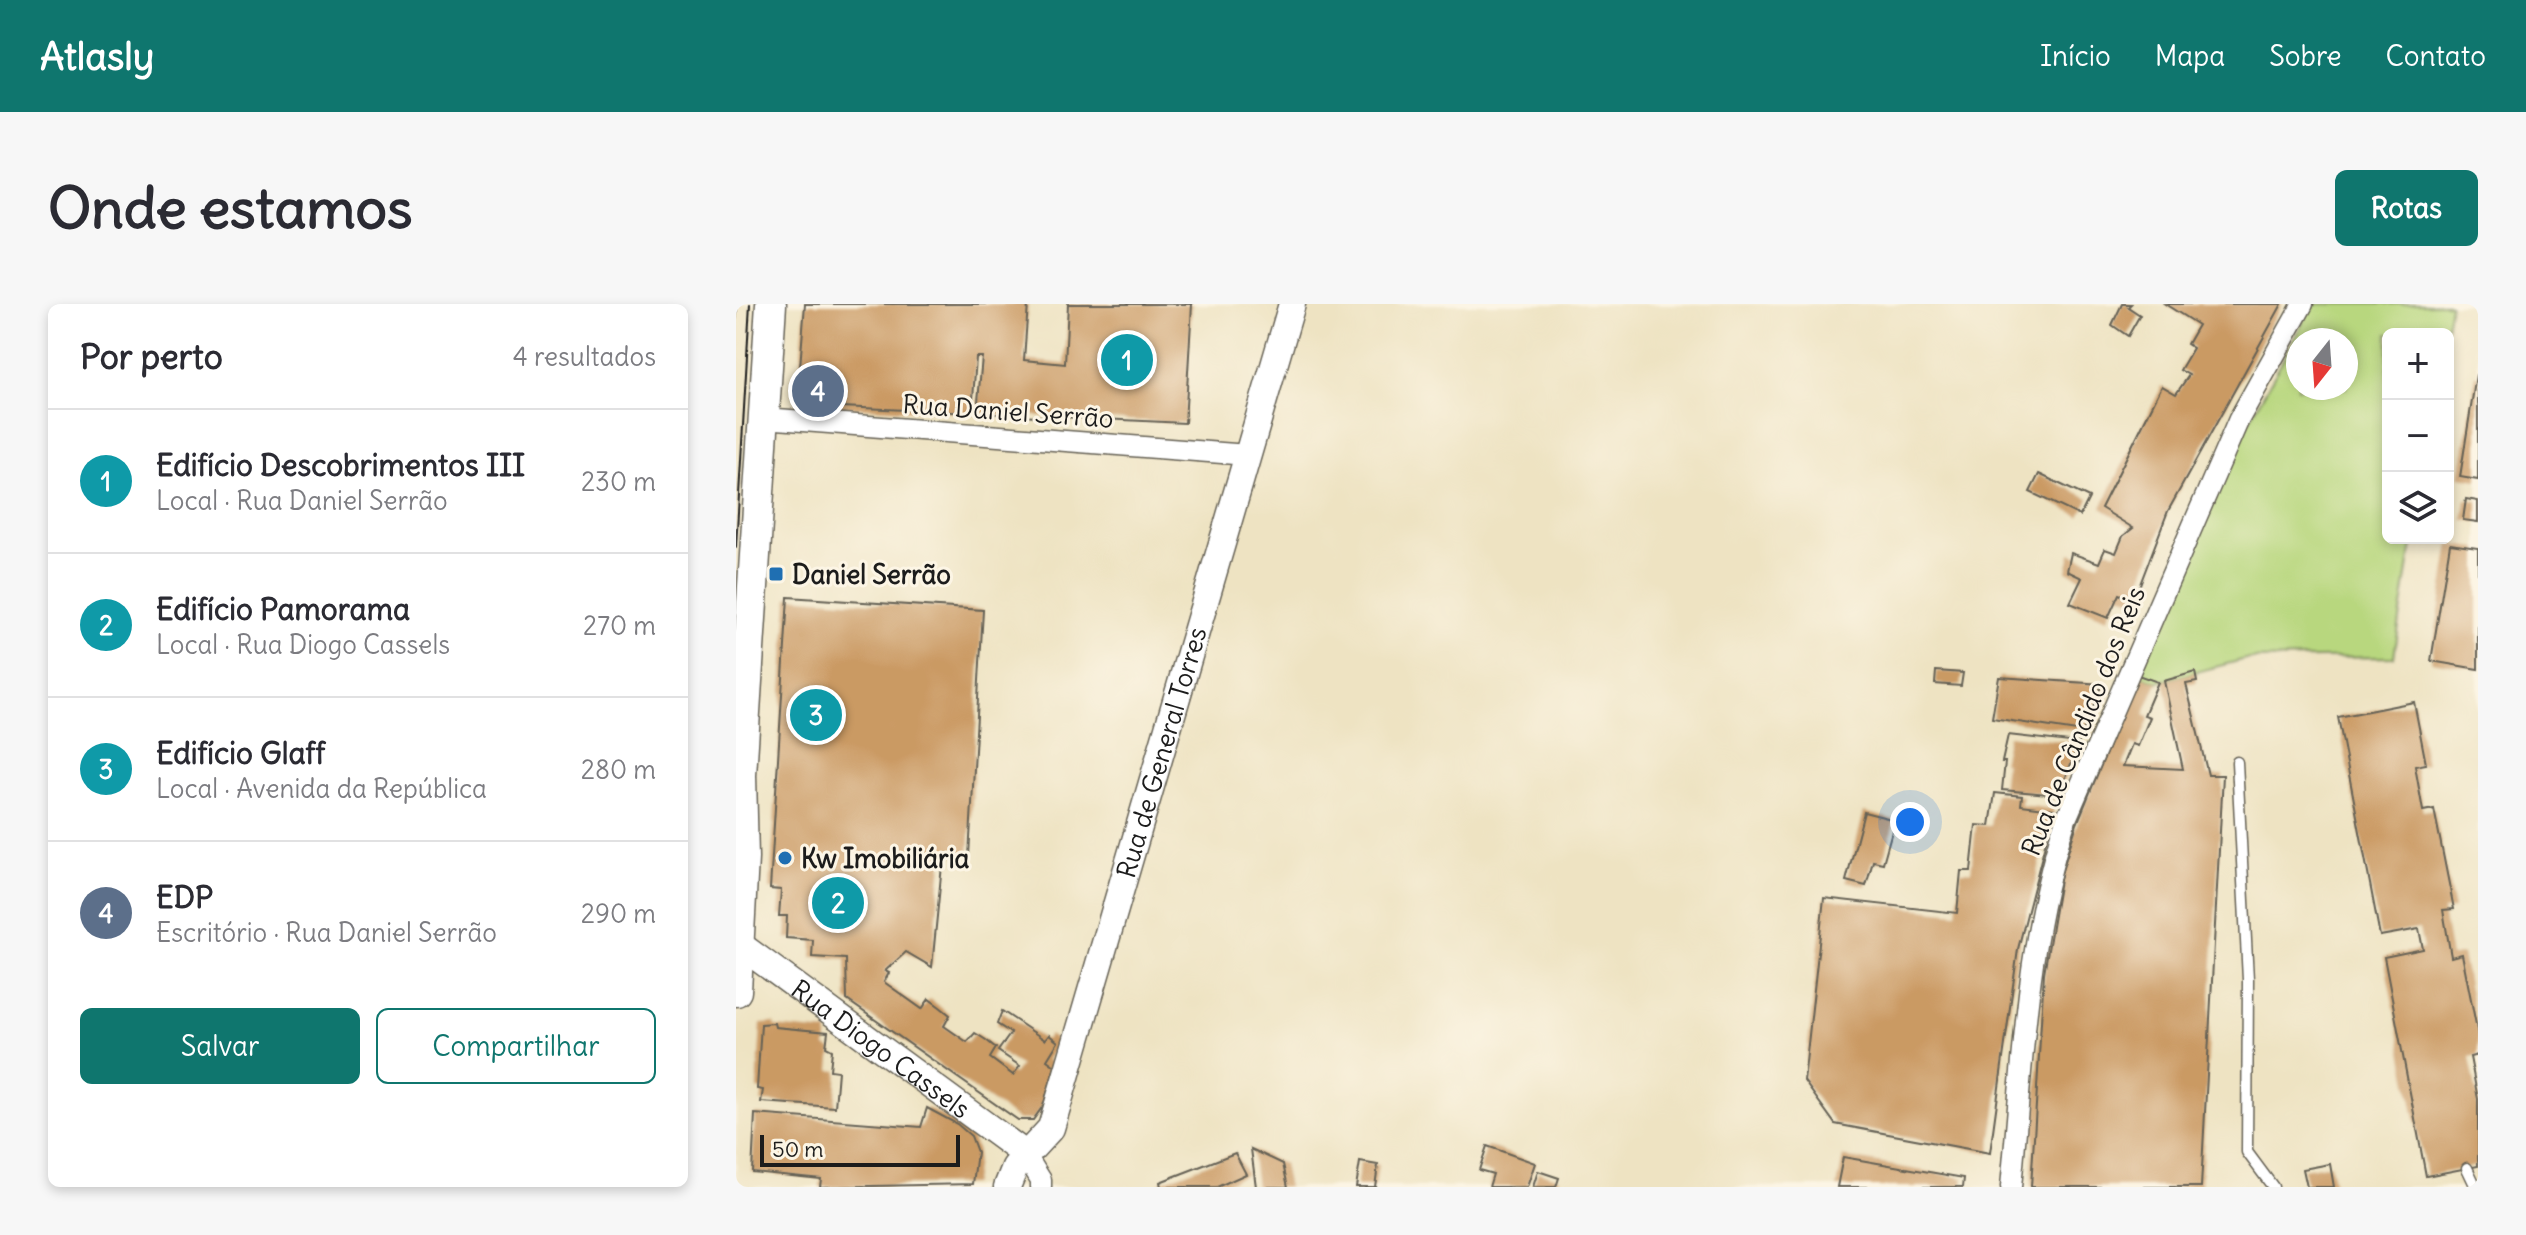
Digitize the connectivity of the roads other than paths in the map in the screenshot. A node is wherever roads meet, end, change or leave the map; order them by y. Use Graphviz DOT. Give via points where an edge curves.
graph roads {
  1 [pos="771,304"];
  2 [pos="1292,304"];
  3 [pos="2303,304"];
  4 [pos="764,418"];
  5 [pos="1248,455"];
  6 [pos="2237,762"];
  7 [pos="737,943"];
  8 [pos="736,991"];
  9 [pos="1025,1154"];
  10 [pos="2467,1168"];
  11 [pos="1007,1187"];
  12 [pos="1041,1187"];
  13 [pos="2011,1187"];
  14 [pos="2273,1187"];
  15 [pos="2476,1187"];
  1 -- 4 [label="main road"];
  2 -- 5 [label="street, Rua de General Torres"];
  3 -- 13 [label="street, Rua de Cândido dos Reis" via="2239,419 2066,819 2048,872 2032,969"];
  4 -- 5 [label="street, Rua Daniel Serrão"];
  4 -- 7 [label="main road" via="741,775"];
  5 -- 9 [label="street, Rua de General Torres" via="1063,1091 1047,1135"];
  6 -- 14 [label="lane" via="2248,980 2247,1152"];
  7 -- 8 [label="main road"];
  7 -- 9 [label="street, Rua Diogo Cassels"];
  9 -- 11 [label="street, Rua de General Torres"];
  9 -- 12 [label="street"];
  10 -- 15 [label="lane"];
}
